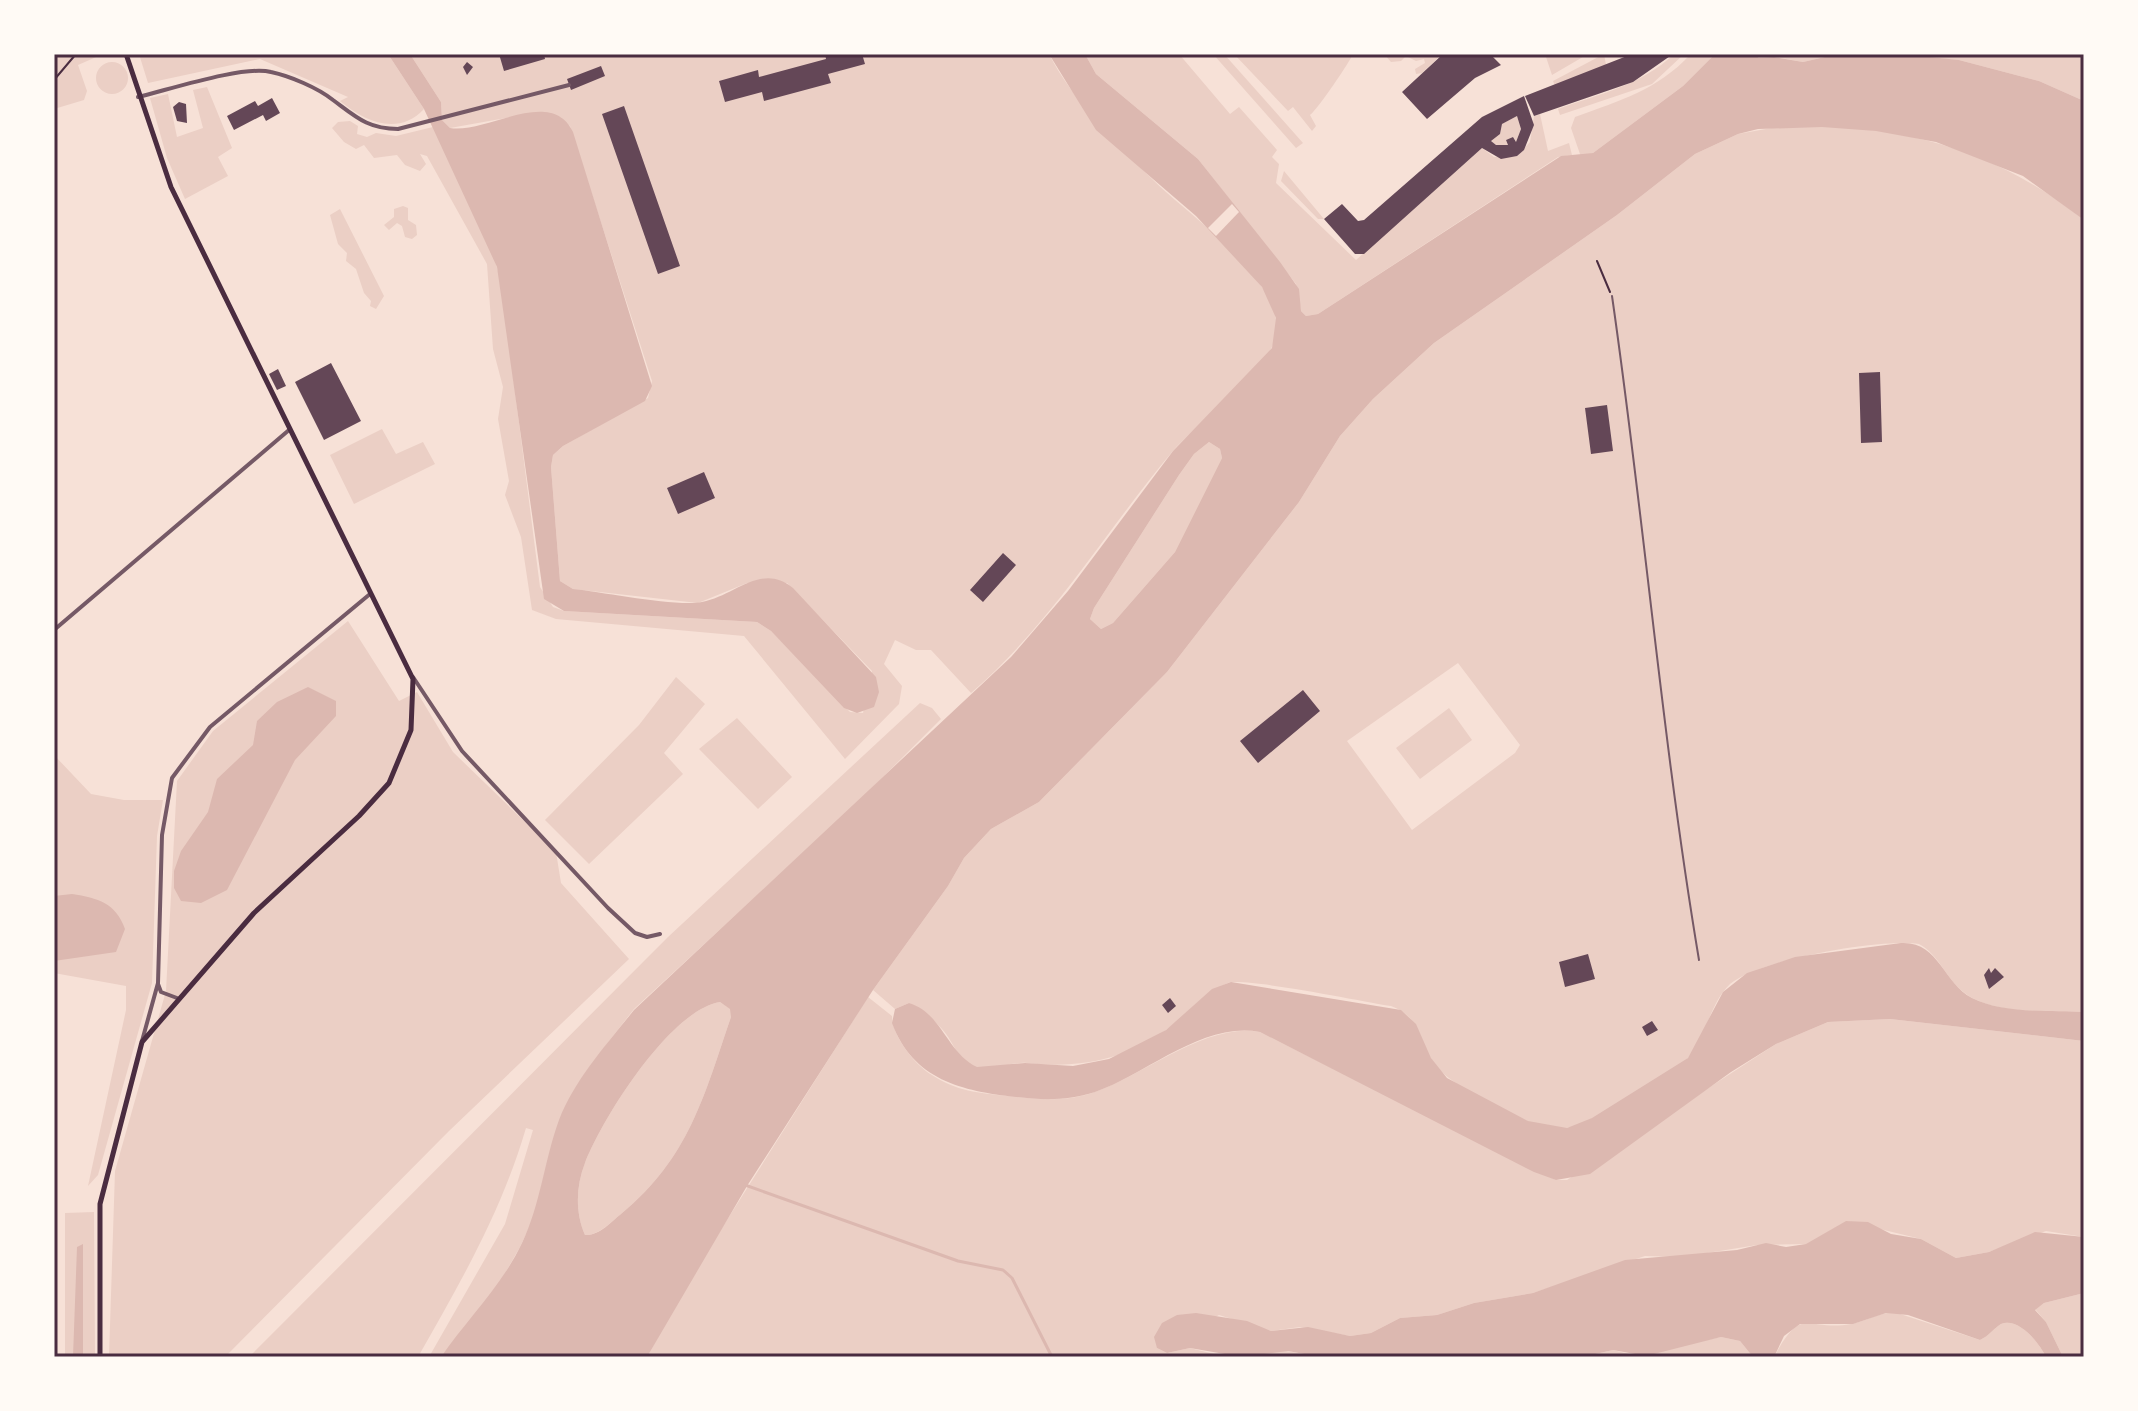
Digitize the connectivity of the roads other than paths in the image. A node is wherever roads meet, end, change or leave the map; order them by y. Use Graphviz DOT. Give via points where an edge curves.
graph roads {
  1 [pos="126,54"];
  2 [pos="569,85"];
  3 [pos="138,97"];
  4 [pos="1612,296"];
  5 [pos="289,430"];
  6 [pos="370,594"];
  7 [pos="54,630"];
  8 [pos="408,672"];
  9 [pos="660,934"];
  10 [pos="1699,960"];
  11 [pos="158,983"];
  12 [pos="177,998"];
  13 [pos="142,1042"];
  14 [pos="100,1357"];
  1 -- 3 [label="main road"];
  2 -- 3 [label="street" via="398,129 361,123 330,97 270,71"];
  3 -- 5 [label="main road" via="176,200"];
  4 -- 10 [label="lane" via="1637,466 1678,832"];
  5 -- 6 [label="main road"];
  5 -- 7 [label="street"];
  6 -- 8 [label="main road"];
  6 -- 11 [label="street" via="210,727 172,778 162,835"];
  8 -- 9 [label="street" via="462,751 608,908 635,933"];
  8 -- 12 [label="main road" via="413,679 411,730 389,783 254,913"];
  11 -- 12 [label="street" via="161,992"];
  11 -- 13 [label="street"];
  12 -- 13 [label="main road"];
  13 -- 14 [label="main road" via="100,1204"];
}
